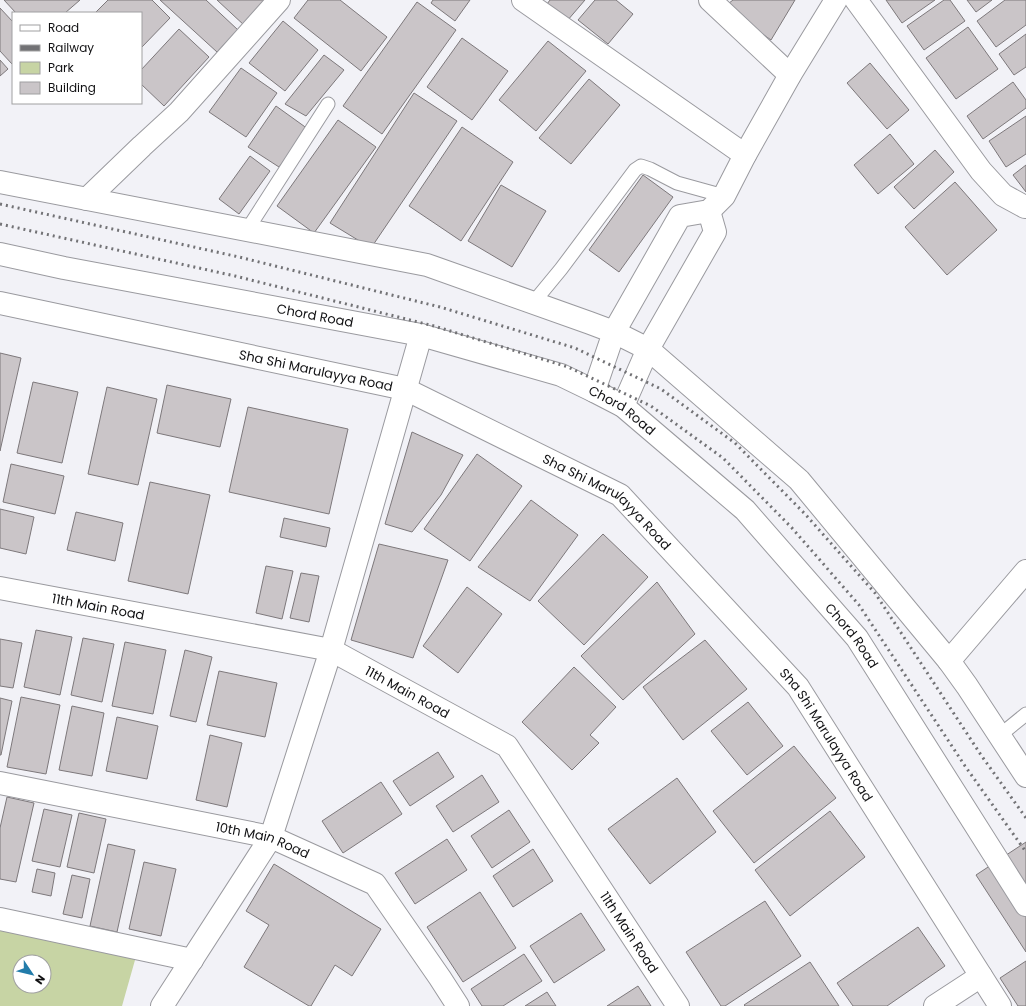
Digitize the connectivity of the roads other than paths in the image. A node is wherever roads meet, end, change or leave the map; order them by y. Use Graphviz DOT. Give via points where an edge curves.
graph roads {
  1 [pos="280,0"];
  2 [pos="523,0"];
  3 [pos="710,0"];
  4 [pos="836,0"];
  5 [pos="856,0"];
  6 [pos="790,75"];
  7 [pos="328,104"];
  8 [pos="745,155"];
  9 [pos="0,182"];
  10 [pos="724,196"];
  11 [pos="88,199"];
  12 [pos="1026,206"];
  13 [pos="709,211"];
  14 [pos="247,230"];
  15 [pos="0,254"];
  16 [pos="0,303"];
  17 [pos="533,303"];
  18 [pos="614,332"];
  19 [pos="421,335"];
  20 [pos="648,349"];
  21 [pos="405,389"];
  22 [pos="594,391"];
  23 [pos="623,406"];
  24 [pos="1026,571"];
  25 [pos="0,588"];
  26 [pos="331,650"];
  27 [pos="949,661"];
  28 [pos="1026,714"];
  29 [pos="999,736"];
  30 [pos="1026,776"];
  31 [pos="0,783"];
  32 [pos="271,837"];
  33 [pos="1026,905"];
  34 [pos="0,919"];
  35 [pos="192,960"];
  36 [pos="982,976"];
  37 [pos="162,1006"];
  38 [pos="458,1006"];
  39 [pos="678,1006"];
  40 [pos="935,1006"];
  41 [pos="1000,1006"];
  1 -- 11 [label="street" via="179,112"];
  2 -- 8 [label="street"];
  3 -- 6 [label="street"];
  4 -- 6 [label="street"];
  5 -- 12 [label="street" via="981,171 1003,195"];
  6 -- 8 [label="street"];
  7 -- 14 [label="lane"];
  8 -- 10 [label="street"];
  9 -- 11 [label="street"];
  10 -- 13 [label="street"];
  10 -- 17 [label="lane" via="677,184 642,166 635,170 562,269"];
  11 -- 14 [label="street"];
  13 -- 18 [label="street" via="680,216"];
  13 -- 20 [label="street" via="715,232"];
  14 -- 17 [label="street" via="427,265"];
  15 -- 19 [label="street, Chord Road"];
  16 -- 21 [label="street, Sha Shi Marulayya Road"];
  17 -- 18 [label="street"];
  18 -- 20 [label="street"];
  18 -- 22 [label="street"];
  19 -- 21 [label="street"];
  19 -- 22 [label="street, Chord Road" via="561,375"];
  20 -- 23 [label="street"];
  20 -- 27 [label="street" via="799,480"];
  21 -- 26 [label="street"];
  21 -- 36 [label="street, Sha Shi Marulayya Road" via="620,495 798,687"];
  22 -- 23 [label="street, Chord Road"];
  23 -- 33 [label="street, Chord Road" via="746,510 857,638"];
  24 -- 27 [label="street"];
  25 -- 26 [label="street, 11th Main Road"];
  26 -- 32 [label="street"];
  26 -- 39 [label="street, 11th Main Road" via="507,746"];
  27 -- 29 [label="street"];
  28 -- 29 [label="lane"];
  29 -- 30 [label="street"];
  31 -- 32 [label="street, 10th Main Road"];
  32 -- 35 [label="street"];
  32 -- 38 [label="street, 10th Main Road" via="375,884"];
  34 -- 35 [label="street"];
  35 -- 37 [label="street"];
  36 -- 40 [label="street"];
  36 -- 41 [label="street, Sha Shi Marulayya Road"];
}
